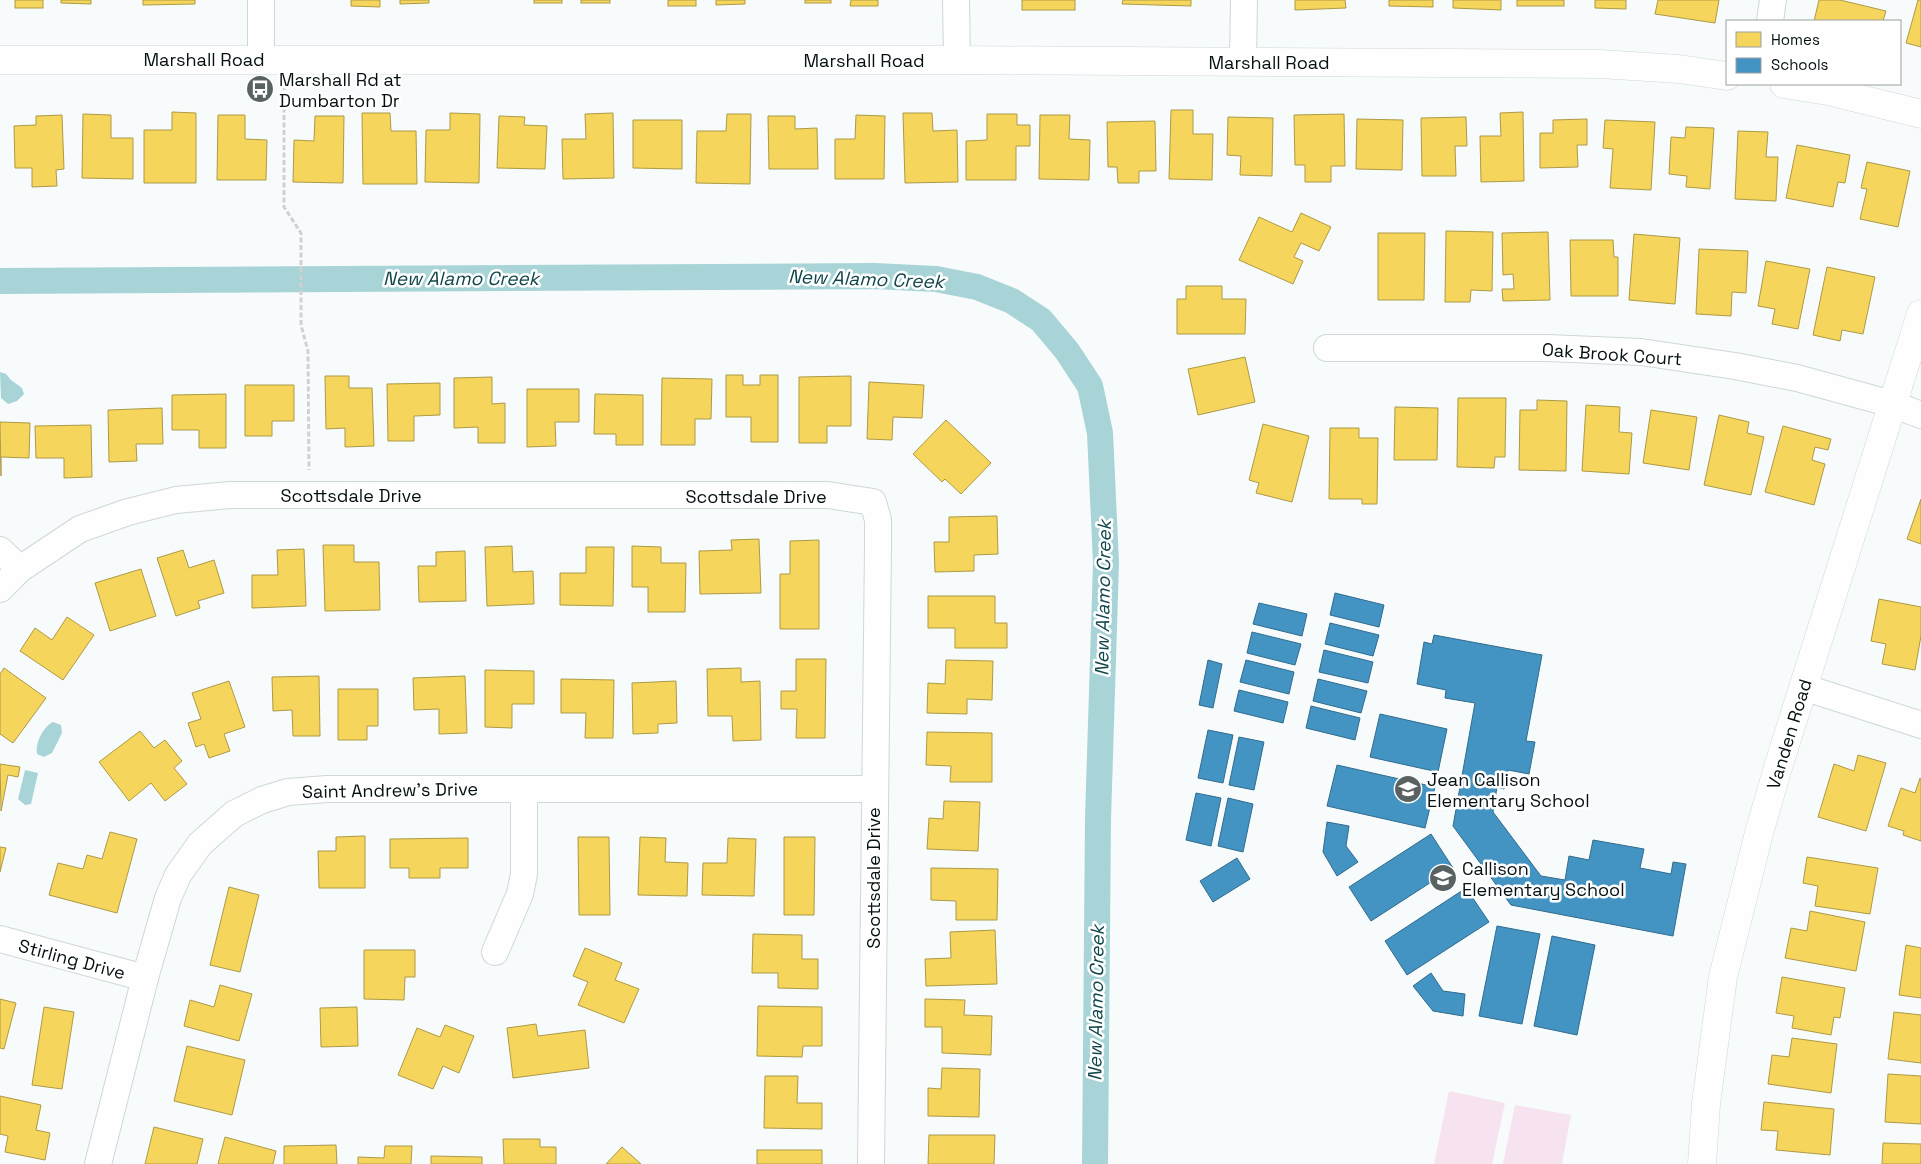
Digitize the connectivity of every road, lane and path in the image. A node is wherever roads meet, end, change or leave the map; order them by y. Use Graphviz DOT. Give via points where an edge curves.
graph roads {
  1 [pos="260,0"];
  2 [pos="956,0"];
  3 [pos="1244,0"];
  4 [pos="1773,0"];
  5 [pos="1770,20"];
  6 [pos="273,59"];
  7 [pos="0,60"];
  8 [pos="956,60"];
  9 [pos="1243,61"];
  10 [pos="1726,76"];
  11 [pos="1791,85"];
  12 [pos="1921,114"];
  13 [pos="1921,314"];
  14 [pos="1328,348"];
  15 [pos="1892,404"];
  16 [pos="1921,415"];
  17 [pos="309,495"];
  18 [pos="0,550"];
  19 [pos="20,569"];
  20 [pos="0,589"];
  21 [pos="1803,687"];
  22 [pos="1921,725"];
  23 [pos="524,789"];
  24 [pos="874,789"];
  25 [pos="0,939"];
  26 [pos="495,952"];
  27 [pos="145,978"];
  28 [pos="98,1164"];
  29 [pos="871,1164"];
  30 [pos="1702,1164"];
  1 -- 6 [label="street"];
  2 -- 8 [label="street"];
  3 -- 9 [label="street"];
  4 -- 5 [label="street"];
  6 -- 7 [label="street, Marshall Road"];
  6 -- 8 [label="street, Marshall Road"];
  6 -- 17 [label="path" via="284,207 301,233 301,325 308,351"];
  8 -- 9 [label="street, Marshall Road"];
  9 -- 10 [label="street, Marshall Road" via="1600,64"];
  11 -- 12 [label="street" via="1828,90"];
  13 -- 15 [label="street, Vanden Road"];
  14 -- 15 [label="street, Oak Brook Court" via="1548,348 1642,352 1788,376"];
  15 -- 16 [label="street, Oak Brook Court"];
  15 -- 21 [label="street, Vanden Road"];
  17 -- 19 [label="street, Scottsdale Drive" via="230,495 176,500 128,512 80,529"];
  17 -- 24 [label="street, Scottsdale Drive" via="828,495 873,502 878,520"];
  18 -- 19 [label="street"];
  19 -- 20 [label="street, Scottsdale Drive"];
  21 -- 22 [label="street"];
  21 -- 30 [label="street, Vanden Road" via="1759,832 1723,977 1706,1104"];
  23 -- 24 [label="street, Saint Andrew's Drive"];
  23 -- 26 [label="street" via="524,874 520,894"];
  23 -- 27 [label="street, Saint Andrew's Drive" via="326,789 288,792 262,800 234,814 200,844 178,875 168,898"];
  24 -- 29 [label="street, Scottsdale Drive"];
  25 -- 27 [label="street, Stirling Drive"];
  27 -- 28 [label="street, Saint Andrew's Drive"];
}
